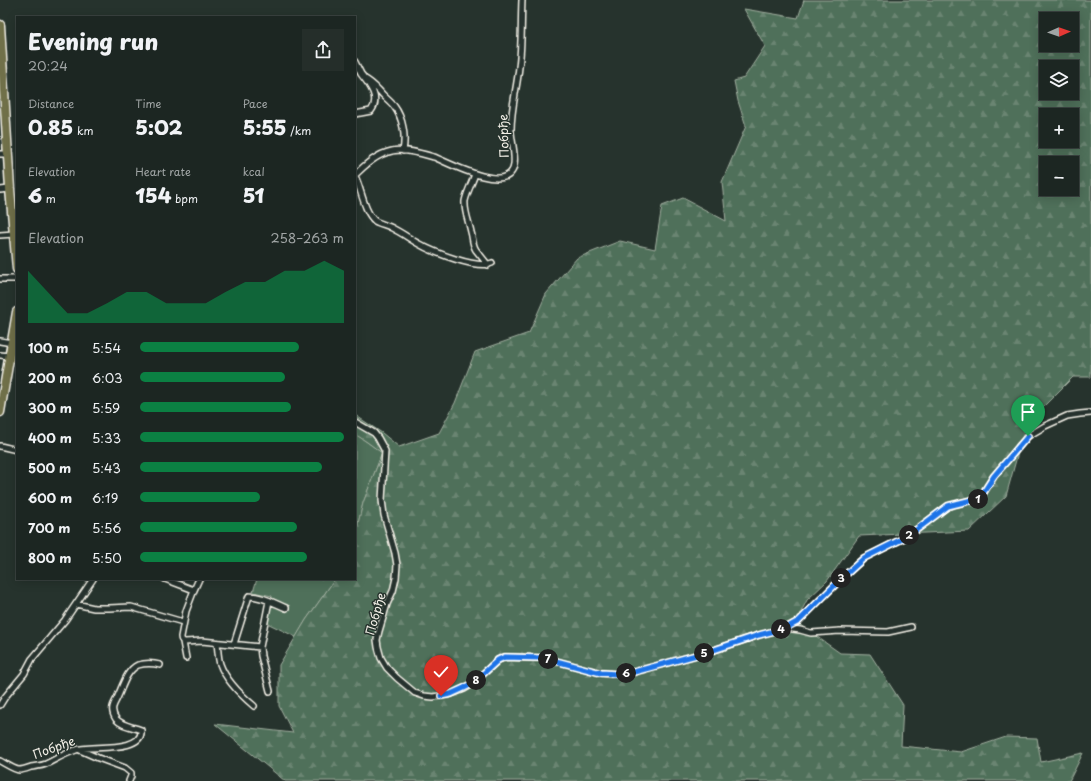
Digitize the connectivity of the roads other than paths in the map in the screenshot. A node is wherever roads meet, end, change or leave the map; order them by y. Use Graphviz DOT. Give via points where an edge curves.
graph roads {
  1 [pos="522,0"];
  2 [pos="0,25"];
  3 [pos="356,64"];
  4 [pos="367,80"];
  5 [pos="2,104"];
  6 [pos="356,114"];
  7 [pos="403,150"];
  8 [pos="4,154"];
  9 [pos="475,174"];
  10 [pos="356,175"];
  11 [pos="356,178"];
  12 [pos="10,189"];
  13 [pos="0,190"];
  14 [pos="14,234"];
  15 [pos="0,235"];
  16 [pos="16,257"];
  17 [pos="0,279"];
  18 [pos="16,279"];
  19 [pos="16,318"];
  20 [pos="0,341"];
  21 [pos="12,343"];
  22 [pos="0,355"];
  23 [pos="10,356"];
  24 [pos="2,387"];
  25 [pos="0,412"];
  26 [pos="1091,413"];
  27 [pos="356,423"];
  28 [pos="0,446"];
  29 [pos="16,450"];
  30 [pos="92,580"];
  31 [pos="168,580"];
  32 [pos="199,580"];
  33 [pos="194,590"];
  34 [pos="269,601"];
  35 [pos="76,604"];
  36 [pos="286,608"];
  37 [pos="183,622"];
  38 [pos="912,626"];
  39 [pos="786,628"];
  40 [pos="183,642"];
  41 [pos="217,643"];
  42 [pos="234,644"];
  43 [pos="260,647"];
  44 [pos="186,658"];
  45 [pos="160,665"];
  46 [pos="270,691"];
  47 [pos="0,705"];
  48 [pos="254,706"];
  49 [pos="78,749"];
  50 [pos="0,761"];
  51 [pos="129,781"];
  1 -- 9 [label="street, Побрђе" via="520,66 511,130 515,163 513,170 505,177 493,178"];
  2 -- 5 [label="main road"];
  3 -- 4 [label="street"];
  4 -- 6 [label="street" via="376,104 371,111"];
  4 -- 7 [label="street" via="396,109 405,135"];
  5 -- 8 [label="main road"];
  7 -- 9 [label="street, Побрђе" via="432,157"];
  7 -- 10 [label="street, Побрђе" via="393,150 378,156"];
  8 -- 12 [label="main road"];
  9 -- 11 [label="street, Побрђе" via="465,202 467,218 472,232 472,242 490,264 467,262 436,253 375,220 365,206"];
  12 -- 13 [label="street"];
  12 -- 14 [label="main road"];
  14 -- 15 [label="street"];
  14 -- 16 [label="main road"];
  17 -- 18 [label="street"];
  19 -- 21 [label="main road"];
  20 -- 21 [label="street"];
  21 -- 23 [label="main road"];
  22 -- 23 [label="street"];
  23 -- 24 [label="main road"];
  24 -- 25 [label="main road"];
  26 -- 39 [label="street" via="1067,416 1028,436 994,476 980,498 948,506 908,536 864,558 799,621"];
  27 -- 39 [label="street, Побрђе" via="374,434 385,451 382,500 397,565 396,578 379,631 378,647 387,668 415,693 424,696 451,694 472,684 498,660 505,657 542,658 601,673 617,674 634,672"];
  28 -- 29 [label="street"];
  30 -- 35 [label="street"];
  31 -- 33 [label="street"];
  32 -- 33 [label="street"];
  33 -- 37 [label="street"];
  34 -- 36 [label="street"];
  34 -- 42 [label="street" via="249,596"];
  34 -- 43 [label="street"];
  35 -- 37 [label="street" via="94,608 131,607"];
  35 -- 47 [label="street" via="32,658 24,674"];
  37 -- 40 [label="street"];
  38 -- 39 [label="street" via="888,632 811,633"];
  40 -- 41 [label="street"];
  40 -- 44 [label="street"];
  41 -- 42 [label="street"];
  41 -- 48 [label="street" via="225,676"];
  42 -- 43 [label="street"];
  43 -- 46 [label="street"];
  45 -- 49 [label="street, Побрђе" via="138,665 130,671 113,707 114,717 124,726 141,730 140,737 127,745 117,747"];
  49 -- 50 [label="street, Побрђе" via="42,765 18,770"];
  49 -- 51 [label="street" via="125,768 131,776"];
}
